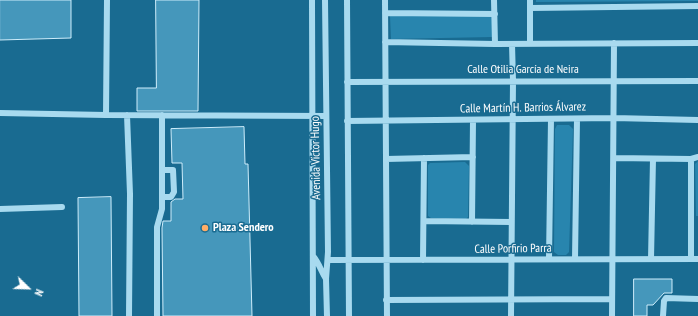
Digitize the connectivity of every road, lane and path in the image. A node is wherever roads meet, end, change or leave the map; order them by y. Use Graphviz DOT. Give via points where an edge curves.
graph roads {
  1 [pos="107,0"];
  2 [pos="312,0"];
  3 [pos="325,0"];
  4 [pos="347,0"];
  5 [pos="385,0"];
  6 [pos="494,0"];
  7 [pos="530,0"];
  8 [pos="698,6"];
  9 [pos="530,8"];
  10 [pos="385,13"];
  11 [pos="494,14"];
  12 [pos="385,42"];
  13 [pos="530,43"];
  14 [pos="614,43"];
  15 [pos="698,43"];
  16 [pos="495,44"];
  17 [pos="512,44"];
  18 [pos="385,81"];
  19 [pos="513,81"];
  20 [pos="614,81"];
  21 [pos="698,81"];
  22 [pos="347,82"];
  23 [pos="0,113"];
  24 [pos="106,115"];
  25 [pos="127,115"];
  26 [pos="162,115"];
  27 [pos="312,116"];
  28 [pos="326,116"];
  29 [pos="614,118"];
  30 [pos="513,119"];
  31 [pos="551,119"];
  32 [pos="577,119"];
  33 [pos="473,120"];
  34 [pos="698,120"];
  35 [pos="347,121"];
  36 [pos="386,121"];
  37 [pos="473,157"];
  38 [pos="698,157"];
  39 [pos="424,158"];
  40 [pos="614,158"];
  41 [pos="386,159"];
  42 [pos="653,159"];
  43 [pos="691,159"];
  44 [pos="162,170"];
  45 [pos="162,197"];
  46 [pos="62,207"];
  47 [pos="0,209"];
  48 [pos="424,221"];
  49 [pos="472,222"];
  50 [pos="511,222"];
  51 [pos="691,222"];
  52 [pos="698,222"];
  53 [pos="312,256"];
  54 [pos="549,259"];
  55 [pos="575,259"];
  56 [pos="613,259"];
  57 [pos="651,259"];
  58 [pos="691,259"];
  59 [pos="698,259"];
  60 [pos="328,260"];
  61 [pos="348,260"];
  62 [pos="386,260"];
  63 [pos="423,260"];
  64 [pos="511,260"];
  65 [pos="326,279"];
  66 [pos="511,298"];
  67 [pos="612,299"];
  68 [pos="698,299"];
  69 [pos="386,300"];
  70 [pos="129,316"];
  71 [pos="157,316"];
  72 [pos="313,316"];
  73 [pos="327,316"];
  74 [pos="349,316"];
  75 [pos="387,316"];
  76 [pos="511,316"];
  77 [pos="612,316"];
  78 [pos="662,316"];
  1 -- 24 [label="street"];
  2 -- 27 [label="street, Avenida Víctor Hugo"];
  3 -- 28 [label="street, Avenida Víctor Hugo"];
  4 -- 22 [label="street"];
  5 -- 10 [label="street"];
  6 -- 11 [label="street"];
  7 -- 9 [label="street"];
  8 -- 9 [label="street"];
  9 -- 13 [label="street"];
  10 -- 11 [label="street"];
  10 -- 12 [label="street"];
  11 -- 16 [label="street"];
  12 -- 16 [label="street"];
  12 -- 18 [label="street"];
  13 -- 14 [label="street"];
  13 -- 17 [label="street"];
  14 -- 15 [label="street"];
  14 -- 20 [label="street"];
  16 -- 17 [label="street"];
  17 -- 19 [label="street"];
  18 -- 19 [label="street, Calle Otilia García de Neira"];
  18 -- 22 [label="street, Calle Otilia García de Neira"];
  18 -- 36 [label="street"];
  19 -- 20 [label="street, Calle Otilia García de Neira"];
  19 -- 30 [label="street"];
  20 -- 21 [label="street, Calle Otilia García de Neira"];
  20 -- 29 [label="street"];
  22 -- 35 [label="street"];
  23 -- 24 [label="street"];
  24 -- 25 [label="street"];
  25 -- 26 [label="street"];
  25 -- 70 [label="street" via="130,194"];
  26 -- 27 [label="street"];
  26 -- 44 [label="street"];
  27 -- 28 [label="street"];
  27 -- 53 [label="street, Avenida Víctor Hugo"];
  28 -- 60 [label="street, Avenida Víctor Hugo"];
  29 -- 32 [label="street, Calle Martín H. Barrios Álvarez"];
  29 -- 34 [label="street, Calle Martín H. Barrios Álvarez"];
  29 -- 40 [label="street"];
  30 -- 31 [label="street, Calle Martín H. Barrios Álvarez"];
  30 -- 33 [label="street, Calle Martín H. Barrios Álvarez"];
  30 -- 50 [label="street"];
  31 -- 32 [label="street, Calle Martín H. Barrios Álvarez"];
  31 -- 54 [label="street"];
  32 -- 55 [label="street"];
  33 -- 36 [label="street, Calle Martín H. Barrios Álvarez"];
  33 -- 37 [label="street"];
  35 -- 36 [label="street, Calle Martín H. Barrios Álvarez"];
  35 -- 61 [label="street"];
  36 -- 41 [label="street"];
  37 -- 39 [label="street"];
  37 -- 49 [label="street"];
  38 -- 43 [label="street"];
  39 -- 41 [label="street"];
  39 -- 48 [label="street"];
  40 -- 42 [label="street"];
  40 -- 56 [label="street"];
  41 -- 62 [label="street"];
  42 -- 43 [label="street"];
  42 -- 57 [label="street"];
  43 -- 51 [label="street"];
  44 -- 45 [label="street"];
  44 -- 45 [label="street" via="173,170 174,192 171,196"];
  45 -- 71 [label="street" via="157,227"];
  46 -- 47 [label="street"];
  48 -- 49 [label="street"];
  48 -- 63 [label="street"];
  49 -- 50 [label="street"];
  50 -- 64 [label="street"];
  51 -- 52 [label="street"];
  51 -- 58 [label="street"];
  53 -- 65 [label="street" via="320,264"];
  53 -- 72 [label="street, Avenida Víctor Hugo"];
  54 -- 55 [label="street, Calle Porfirio Parra"];
  54 -- 64 [label="street, Calle Porfirio Parra"];
  55 -- 56 [label="street, Calle Porfirio Parra"];
  56 -- 57 [label="street, Calle Porfirio Parra"];
  56 -- 67 [label="street"];
  57 -- 58 [label="street, Calle Porfirio Parra"];
  58 -- 59 [label="street, Calle Porfirio Parra"];
  60 -- 61 [label="street, Calle Porfirio Parra"];
  60 -- 65 [label="street, Avenida Víctor Hugo"];
  61 -- 62 [label="street, Calle Porfirio Parra"];
  61 -- 74 [label="street"];
  62 -- 63 [label="street, Calle Porfirio Parra"];
  62 -- 69 [label="street"];
  63 -- 64 [label="street, Calle Porfirio Parra"];
  64 -- 66 [label="street"];
  65 -- 73 [label="street, Avenida Víctor Hugo"];
  66 -- 67 [label="street"];
  66 -- 69 [label="street"];
  66 -- 76 [label="street"];
  67 -- 77 [label="street"];
  68 -- 78 [label="street" via="666,298"];
  69 -- 75 [label="street"];
}
